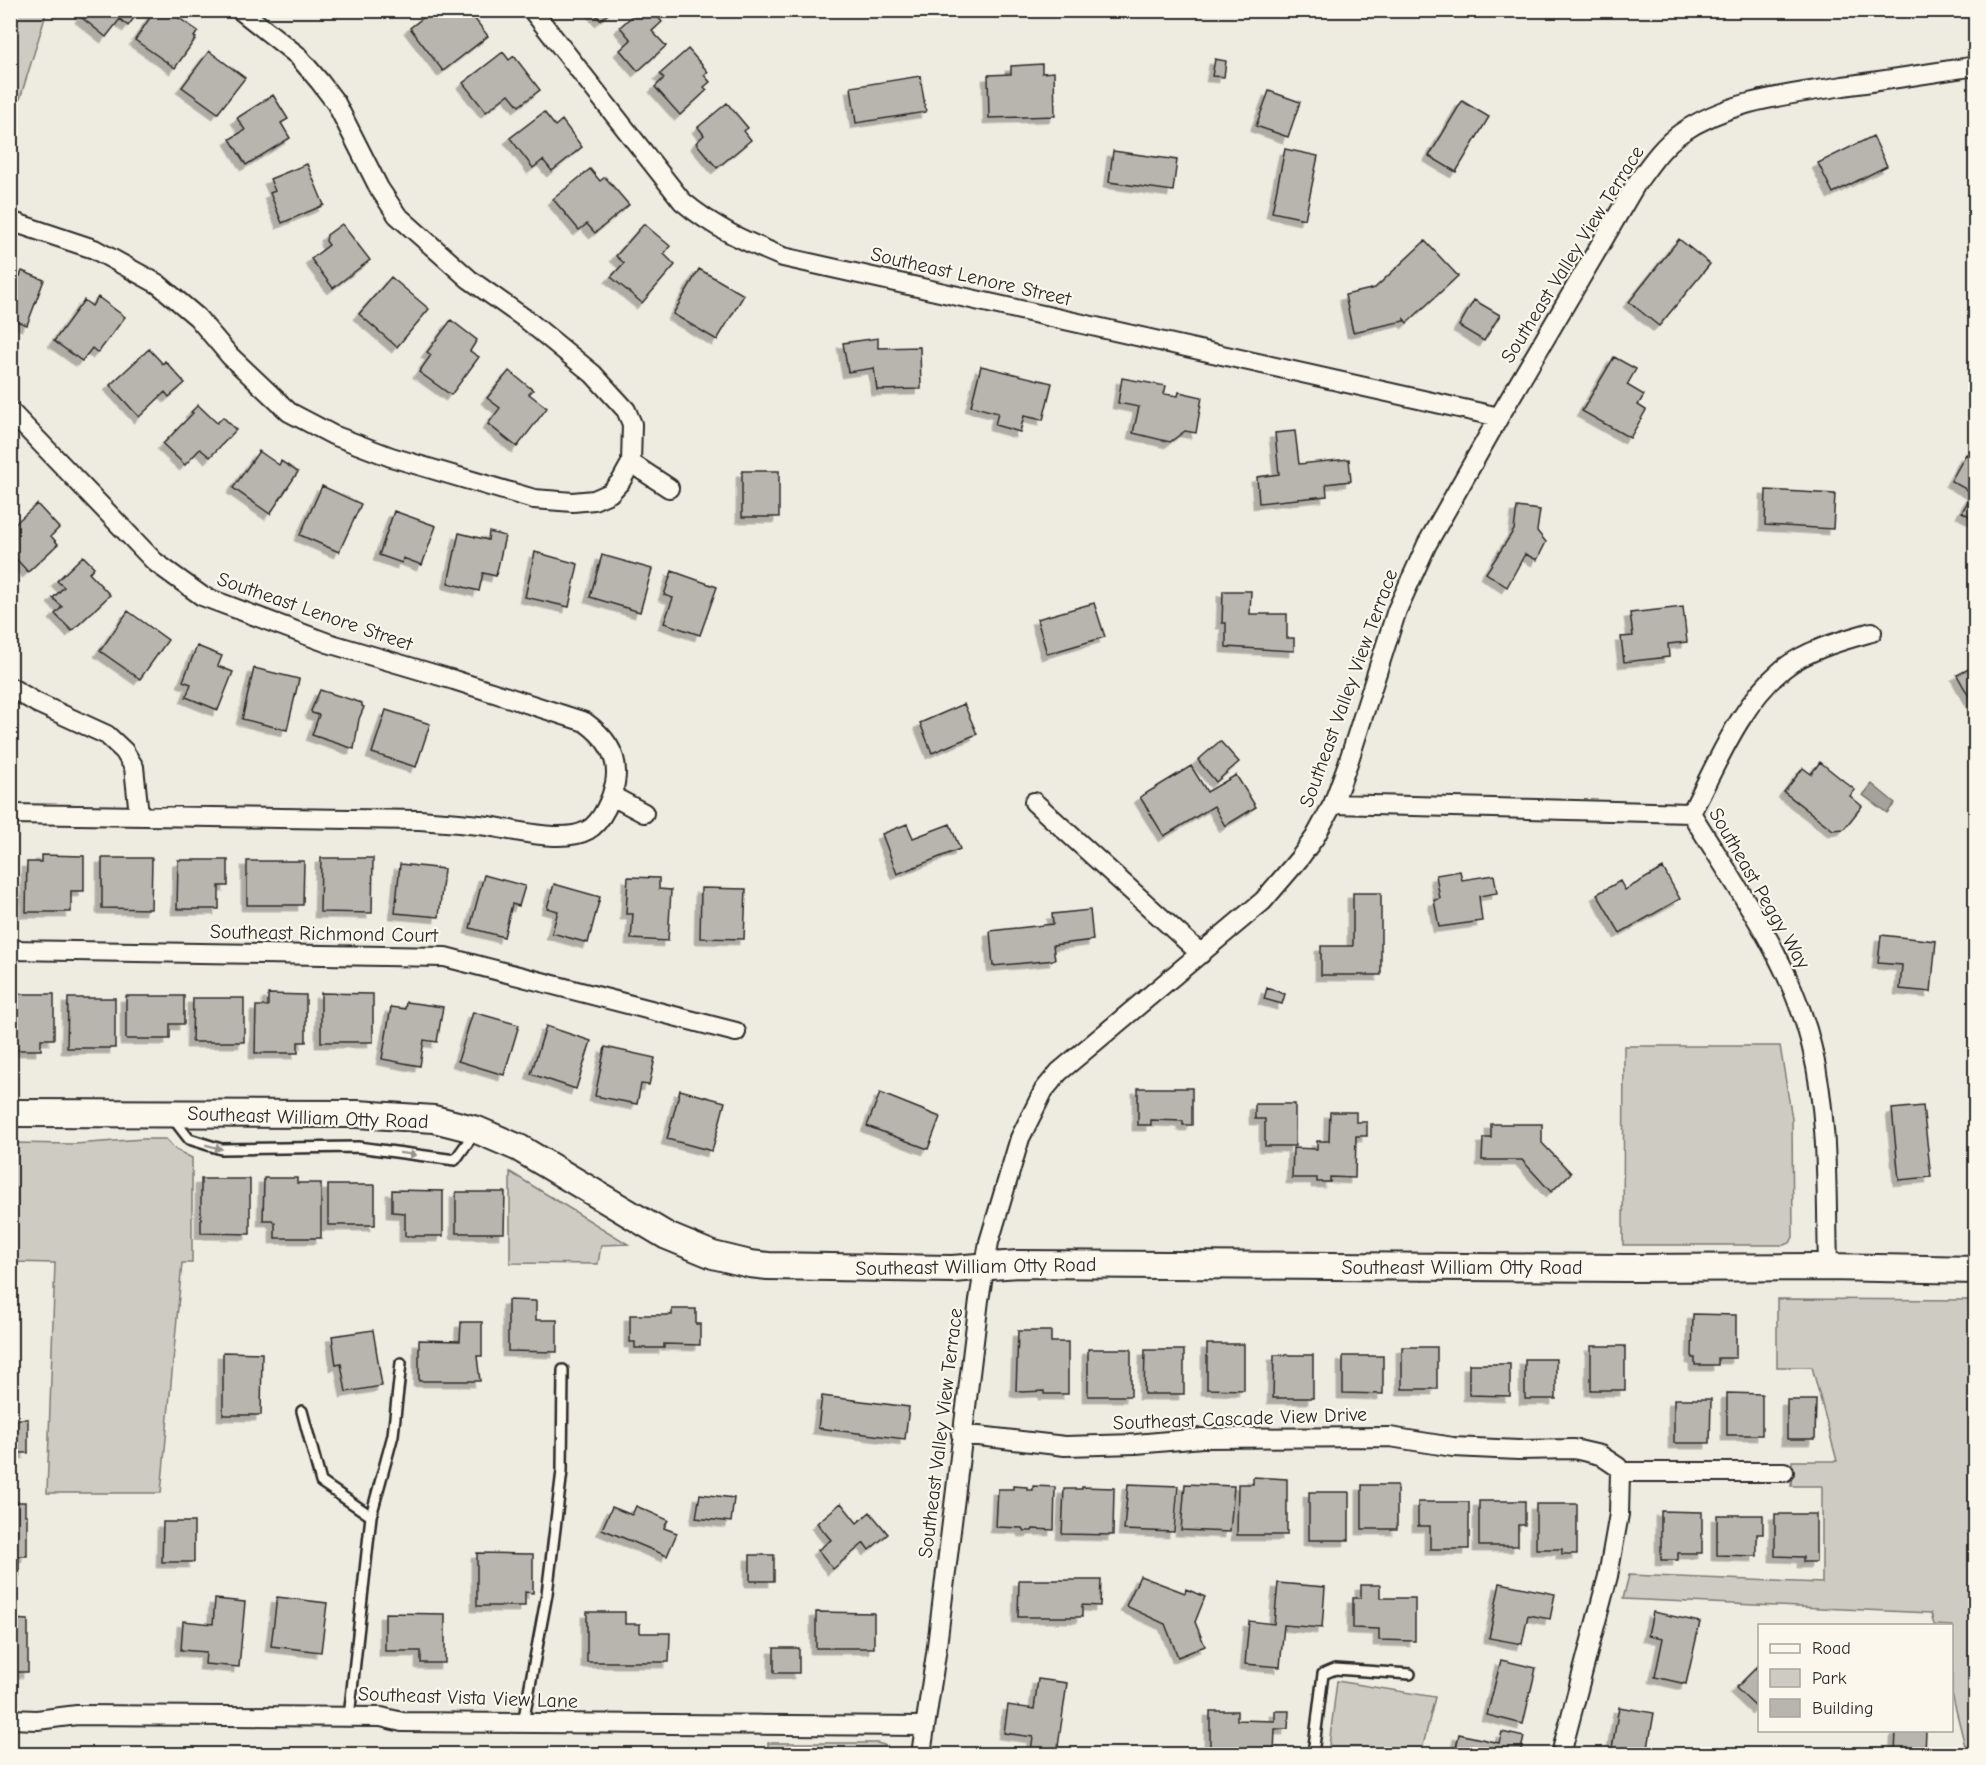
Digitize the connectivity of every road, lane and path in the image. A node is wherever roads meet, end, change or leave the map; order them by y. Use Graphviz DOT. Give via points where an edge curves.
graph roads {
  1 [pos="240,10"];
  2 [pos="532,10"];
  3 [pos="1976,66"];
  4 [pos="10,220"];
  5 [pos="10,411"];
  6 [pos="1499,417"];
  7 [pos="631,463"];
  8 [pos="669,488"];
  9 [pos="1872,632"];
  10 [pos="10,687"];
  11 [pos="612,796"];
  12 [pos="1034,802"];
  13 [pos="1333,804"];
  14 [pos="644,813"];
  15 [pos="1691,813"];
  16 [pos="10,814"];
  17 [pos="139,814"];
  18 [pos="10,950"];
  19 [pos="1201,954"];
  20 [pos="736,1032"];
  21 [pos="10,1113"];
  22 [pos="169,1113"];
  23 [pos="477,1130"];
  24 [pos="985,1267"];
  25 [pos="1828,1267"];
  26 [pos="1976,1270"];
  27 [pos="401,1363"];
  28 [pos="563,1370"];
  29 [pos="302,1411"];
  30 [pos="961,1434"];
  31 [pos="1620,1472"];
  32 [pos="1784,1472"];
  33 [pos="371,1516"];
  34 [pos="1410,1674"];
  35 [pos="349,1716"];
  36 [pos="10,1719"];
  37 [pos="523,1723"];
  38 [pos="924,1726"];
  39 [pos="921,1755"];
  40 [pos="1313,1755"];
  41 [pos="1561,1755"];
  1 -- 7 [label="street" via="297,55 331,96 397,215 469,279 527,320 609,390 632,424"];
  2 -- 6 [label="street, Southeast Lenore Street" via="682,201 740,240 783,257"];
  3 -- 6 [label="street, Southeast Valley View Terrace" via="1763,99 1725,110 1681,133 1636,184"];
  4 -- 7 [label="street" via="94,249 158,284 197,317 230,356 289,412 391,458 534,499 573,502 594,500 610,493"];
  5 -- 11 [label="street, Southeast Lenore Street" via="155,562 202,596 328,644 585,722 597,730 613,751 617,772"];
  6 -- 13 [label="street, Southeast Valley View Terrace" via="1427,544 1397,610"];
  7 -- 8 [label="street"];
  9 -- 15 [label="street" via="1828,644 1784,668 1759,693 1738,724"];
  10 -- 17 [label="street" via="37,704 107,735 124,751 134,767"];
  11 -- 14 [label="street"];
  11 -- 17 [label="street, Southeast Lenore Street" via="588,830 566,836 419,819"];
  12 -- 19 [label="street"];
  13 -- 15 [label="street, Southeast Peggy Way"];
  13 -- 19 [label="street, Southeast Valley View Terrace" via="1315,837 1282,880"];
  15 -- 25 [label="street, Southeast Peggy Way" via="1778,958 1800,1007 1824,1126"];
  16 -- 17 [label="street, Southeast Lenore Street"];
  18 -- 20 [label="street, Southeast Richmond Court" via="445,957"];
  19 -- 24 [label="street, Southeast Valley View Terrace" via="1059,1072 1044,1090 1020,1138"];
  21 -- 22 [label="street, Southeast William Otty Road"];
  22 -- 23 [label="street, Southeast William Otty Road" via="394,1115 434,1119"];
  22 -- 23 [label="lane, one-way" via="189,1139 221,1149 358,1148 455,1160"];
  23 -- 24 [label="street, Southeast William Otty Road" via="536,1157 667,1236 731,1260 804,1268"];
  24 -- 25 [label="street, Southeast William Otty Road"];
  24 -- 30 [label="street, Southeast Valley View Terrace"];
  25 -- 26 [label="street, Southeast William Otty Road"];
  27 -- 33 [label="lane" via="393,1435"];
  28 -- 37 [label="lane" via="562,1471 547,1594"];
  29 -- 33 [label="lane" via="321,1482"];
  30 -- 31 [label="street, Southeast Cascade View Drive" via="1065,1446 1202,1438 1390,1437 1453,1447 1574,1449 1600,1455"];
  30 -- 38 [label="street, Southeast Valley View Terrace"];
  31 -- 32 [label="street"];
  31 -- 41 [label="street" via="1619,1514 1608,1576"];
  33 -- 35 [label="lane"];
  34 -- 40 [label="lane" via="1335,1669 1323,1674"];
  35 -- 36 [label="street, Southeast Vista View Lane" via="77,1715"];
  35 -- 37 [label="street, Southeast Vista View Lane" via="381,1716 402,1722"];
  37 -- 38 [label="street, Southeast Vista View Lane"];
  38 -- 39 [label="street, Southeast Valley View Terrace"];
}
